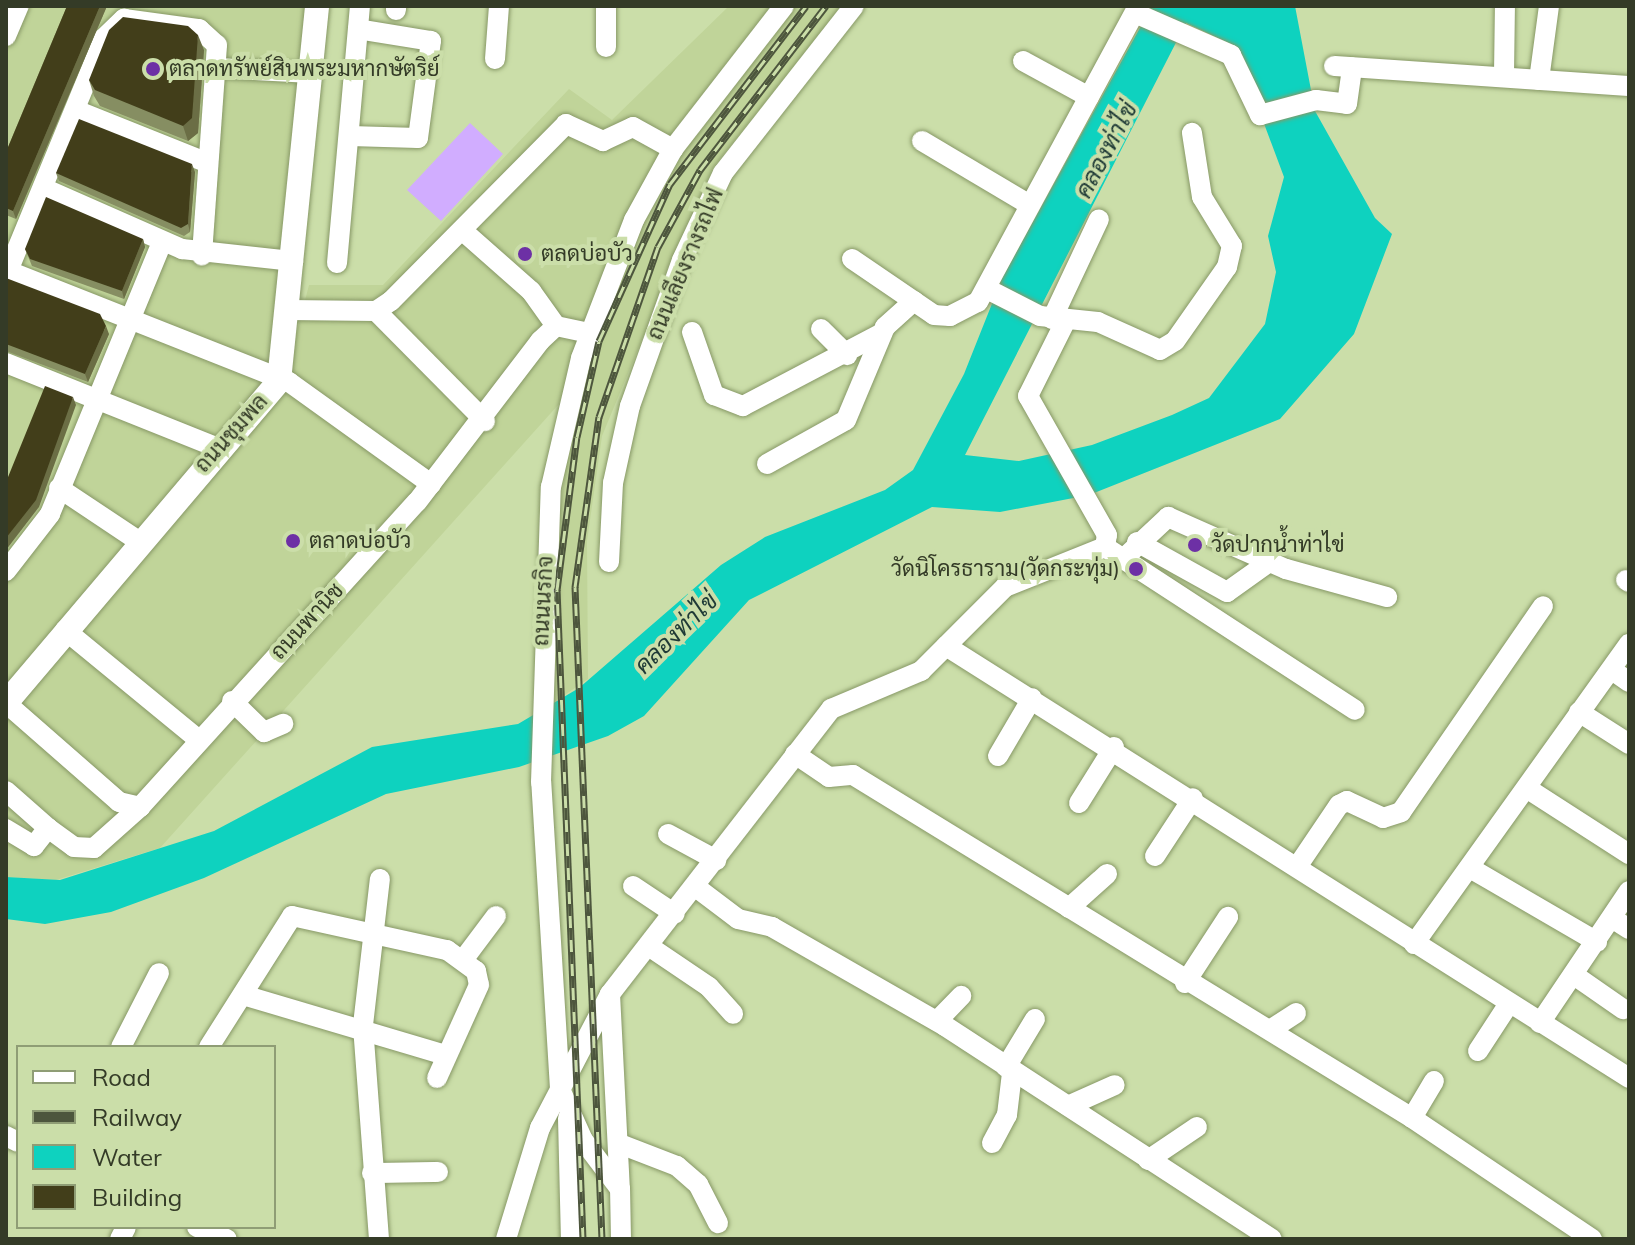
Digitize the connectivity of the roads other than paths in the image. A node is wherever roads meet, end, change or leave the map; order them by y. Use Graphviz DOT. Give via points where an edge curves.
graph roads {
  1 [pos="19,6"];
  2 [pos="317,6"];
  3 [pos="360,6"];
  4 [pos="499,6"];
  5 [pos="606,6"];
  6 [pos="784,6"];
  7 [pos="854,6"];
  8 [pos="1494,6"];
  9 [pos="1505,6"];
  10 [pos="1549,6"];
  11 [pos="1139,12"];
  12 [pos="169,13"];
  13 [pos="358,29"];
  14 [pos="6,36"];
  15 [pos="606,47"];
  16 [pos="495,59"];
  17 [pos="1023,61"];
  18 [pos="217,68"];
  19 [pos="311,73"];
  20 [pos="1504,74"];
  21 [pos="1539,80"];
  22 [pos="1629,86"];
  23 [pos="1089,97"];
  24 [pos="78,111"];
  25 [pos="1192,133"];
  26 [pos="350,136"];
  27 [pos="922,141"];
  28 [pos="673,149"];
  29 [pos="208,163"];
  30 [pos="43,188"];
  31 [pos="1028,204"];
  32 [pos="1099,219"];
  33 [pos="463,231"];
  34 [pos="162,242"];
  35 [pos="202,255"];
  36 [pos="852,259"];
  37 [pos="293,261"];
  38 [pos="337,263"];
  39 [pos="7,270"];
  40 [pos="989,290"];
  41 [pos="914,301"];
  42 [pos="288,310"];
  43 [pos="376,311"];
  44 [pos="1052,319"];
  45 [pos="127,322"];
  46 [pos="556,326"];
  47 [pos="821,329"];
  48 [pos="692,332"];
  49 [pos="590,333"];
  50 [pos="882,333"];
  51 [pos="847,355"];
  52 [pos="6,363"];
  53 [pos="279,381"];
  54 [pos="95,401"];
  55 [pos="485,421"];
  56 [pos="218,448"];
  57 [pos="767,464"];
  58 [pos="431,484"];
  59 [pos="59,488"];
  60 [pos="137,540"];
  61 [pos="1137,542"];
  62 [pos="1105,547"];
  63 [pos="1123,559"];
  64 [pos="609,562"];
  65 [pos="1269,562"];
  66 [pos="6,571"];
  67 [pos="1387,597"];
  68 [pos="1543,606"];
  69 [pos="65,630"];
  70 [pos="1629,644"];
  71 [pos="946,646"];
  72 [pos="1620,676"];
  73 [pos="1032,698"];
  74 [pos="232,701"];
  75 [pos="6,703"];
  76 [pos="1355,710"];
  77 [pos="1579,712"];
  78 [pos="283,724"];
  79 [pos="199,740"];
  80 [pos="1629,744"];
  81 [pos="1114,747"];
  82 [pos="795,754"];
  83 [pos="998,756"];
  84 [pos="1528,789"];
  85 [pos="6,791"];
  86 [pos="1193,798"];
  87 [pos="1079,803"];
  88 [pos="140,807"];
  89 [pos="48,828"];
  90 [pos="6,829"];
  91 [pos="668,834"];
  92 [pos="1629,854"];
  93 [pos="1155,856"];
  94 [pos="716,860"];
  95 [pos="1297,867"];
  96 [pos="1470,868"];
  97 [pos="1107,874"];
  98 [pos="380,879"];
  99 [pos="633,886"];
  100 [pos="697,888"];
  101 [pos="1629,891"];
  102 [pos="1069,908"];
  103 [pos="675,914"];
  104 [pos="496,916"];
  105 [pos="1228,917"];
  106 [pos="1620,924"];
  107 [pos="370,938"];
  108 [pos="1597,942"];
  109 [pos="1414,944"];
  110 [pos="650,947"];
  111 [pos="463,960"];
  112 [pos="159,973"];
  113 [pos="1574,975"];
  114 [pos="1185,983"];
  115 [pos="610,994"];
  116 [pos="243,995"];
  117 [pos="961,996"];
  118 [pos="1508,1005"];
  119 [pos="1623,1009"];
  120 [pos="1296,1013"];
  121 [pos="733,1014"];
  122 [pos="1035,1019"];
  123 [pos="937,1021"];
  124 [pos="1540,1023"];
  125 [pos="363,1025"];
  126 [pos="1270,1030"];
  127 [pos="122,1045"];
  128 [pos="210,1045"];
  129 [pos="1478,1051"];
  130 [pos="446,1055"];
  131 [pos="1009,1070"];
  132 [pos="437,1078"];
  133 [pos="1629,1078"];
  134 [pos="1434,1081"];
  135 [pos="1115,1085"];
  136 [pos="560,1089"];
  137 [pos="1068,1106"];
  138 [pos="568,1114"];
  139 [pos="1412,1118"];
  140 [pos="1197,1127"];
  141 [pos="992,1143"];
  142 [pos="620,1144"];
  143 [pos="1148,1160"];
  144 [pos="438,1172"];
  145 [pos="372,1173"];
  146 [pos="620,1189"];
  147 [pos="718,1223"];
  148 [pos="202,1229"];
  149 [pos="227,1239"];
  150 [pos="379,1239"];
  151 [pos="506,1239"];
  152 [pos="571,1239"];
  153 [pos="621,1239"];
  154 [pos="1272,1239"];
  155 [pos="1592,1239"];
  1 -- 14 [label="street"];
  2 -- 19 [label="main road, ถนนชุมพล"];
  3 -- 13 [label="street"];
  4 -- 16 [label="street"];
  5 -- 15 [label="street"];
  6 -- 28 [label="street, ถนนนรกิจ"];
  7 -- 64 [label="street, ถนนเลียงรางรถไฟ" via="752,131 692,238 630,406 613,483"];
  8 -- 9 [label="street"];
  9 -- 20 [label="street"];
  10 -- 21 [label="street"];
  11 -- 20 [label="street" via="1225,51 1253,110 1263,114 1314,101 1347,104 1343,67"];
  11 -- 23 [label="street"];
  12 -- 18 [label="street" via="212,36"];
  12 -- 24 [label="street" via="114,24"];
  13 -- 26 [label="street"];
  13 -- 26 [label="street" via="431,41 418,138"];
  17 -- 23 [label="street"];
  18 -- 19 [label="street"];
  18 -- 29 [label="street"];
  19 -- 37 [label="main road, ถนนชุมพล"];
  20 -- 21 [label="street"];
  21 -- 22 [label="street"];
  23 -- 31 [label="street"];
  24 -- 29 [label="street"];
  24 -- 30 [label="street"];
  25 -- 44 [label="street" via="1202,197 1228,231 1227,267 1160,350 1098,322"];
  26 -- 38 [label="street"];
  27 -- 31 [label="street"];
  28 -- 33 [label="street" via="633,127 603,141 566,124"];
  28 -- 49 [label="street, ถนนนรกิจ" via="634,220"];
  29 -- 35 [label="street"];
  30 -- 34 [label="street"];
  30 -- 39 [label="street"];
  31 -- 40 [label="street"];
  32 -- 44 [label="street"];
  33 -- 43 [label="street"];
  33 -- 46 [label="street" via="531,291"];
  34 -- 35 [label="street"];
  34 -- 45 [label="street"];
  35 -- 37 [label="street"];
  36 -- 41 [label="street"];
  37 -- 42 [label="main road, ถนนชุมพล"];
  39 -- 45 [label="street"];
  40 -- 41 [label="street" via="965,311 943,318"];
  40 -- 44 [label="street"];
  41 -- 50 [label="street"];
  42 -- 43 [label="street"];
  42 -- 53 [label="main road, ถนนชุมพล"];
  43 -- 55 [label="street"];
  44 -- 62 [label="street" via="1028,396 1107,535"];
  45 -- 53 [label="street"];
  45 -- 54 [label="street"];
  46 -- 49 [label="street"];
  46 -- 55 [label="street, ถนนพานิช"];
  47 -- 51 [label="street"];
  48 -- 51 [label="street" via="714,395 726,405 743,406"];
  49 -- 136 [label="street, ถนนนรกิจ" via="551,487 541,658 541,782"];
  50 -- 51 [label="street"];
  50 -- 57 [label="street" via="846,420"];
  52 -- 54 [label="street"];
  53 -- 56 [label="main road, ถนนชุมพล"];
  53 -- 58 [label="street"];
  54 -- 56 [label="street"];
  54 -- 59 [label="street"];
  55 -- 58 [label="street, ถนนพานิช"];
  56 -- 60 [label="main road, ถนนชุมพล"];
  58 -- 74 [label="street, ถนนพานิช"];
  59 -- 60 [label="street"];
  59 -- 66 [label="street" via="39,536"];
  60 -- 69 [label="main road, ถนนชุมพล"];
  61 -- 63 [label="street"];
  61 -- 65 [label="street" via="1168,517"];
  61 -- 65 [label="street" via="1227,592"];
  62 -- 63 [label="street"];
  62 -- 71 [label="street" via="1005,587"];
  63 -- 76 [label="street"];
  65 -- 67 [label="street"];
  68 -- 95 [label="street" via="1401,812 1383,818 1347,801 1339,805"];
  69 -- 75 [label="main road, ถนนชุมพล"];
  69 -- 79 [label="street"];
  70 -- 72 [label="street"];
  71 -- 73 [label="street"];
  71 -- 82 [label="street" via="895,687 831,709"];
  72 -- 77 [label="street"];
  73 -- 81 [label="street"];
  73 -- 83 [label="street"];
  74 -- 78 [label="street" via="264,732"];
  74 -- 79 [label="street, ถนนพานิช"];
  75 -- 88 [label="street" via="119,802"];
  77 -- 80 [label="street"];
  77 -- 84 [label="street"];
  79 -- 88 [label="street, ถนนพานิช"];
  81 -- 86 [label="street"];
  81 -- 87 [label="street"];
  82 -- 94 [label="street"];
  82 -- 102 [label="street" via="829,777 853,775"];
  84 -- 92 [label="street"];
  84 -- 96 [label="street"];
  85 -- 89 [label="street, ถนนพานิช"];
  86 -- 93 [label="street"];
  86 -- 95 [label="street"];
  88 -- 89 [label="street, ถนนพานิช" via="94,848 68,845"];
  89 -- 90 [label="street" via="34,846"];
  91 -- 94 [label="street"];
  94 -- 100 [label="street"];
  95 -- 109 [label="street"];
  96 -- 108 [label="street"];
  96 -- 109 [label="street"];
  97 -- 102 [label="street"];
  98 -- 107 [label="street"];
  99 -- 103 [label="street"];
  100 -- 103 [label="street"];
  100 -- 123 [label="street" via="738,919 772,927"];
  101 -- 106 [label="street"];
  102 -- 114 [label="street"];
  103 -- 110 [label="street"];
  104 -- 111 [label="street"];
  105 -- 114 [label="street"];
  106 -- 108 [label="street"];
  107 -- 111 [label="street" via="447,950"];
  107 -- 116 [label="street" via="292,916"];
  107 -- 125 [label="street"];
  108 -- 113 [label="street"];
  109 -- 118 [label="street"];
  110 -- 115 [label="street"];
  110 -- 121 [label="street" via="709,987"];
  111 -- 130 [label="street" via="479,985"];
  112 -- 127 [label="street"];
  113 -- 119 [label="street"];
  113 -- 124 [label="street"];
  114 -- 126 [label="street"];
  115 -- 136 [label="street"];
  115 -- 142 [label="street"];
  116 -- 125 [label="street"];
  116 -- 128 [label="street"];
  117 -- 123 [label="street"];
  118 -- 124 [label="street"];
  118 -- 129 [label="street"];
  120 -- 126 [label="street"];
  122 -- 131 [label="street"];
  123 -- 131 [label="street"];
  124 -- 133 [label="street"];
  125 -- 130 [label="street"];
  125 -- 145 [label="street"];
  126 -- 139 [label="street"];
  130 -- 132 [label="street"];
  131 -- 137 [label="street"];
  131 -- 141 [label="street" via="1007,1115"];
  134 -- 139 [label="street"];
  135 -- 137 [label="street"];
  136 -- 138 [label="street, ถนนนรกิจ"];
  136 -- 151 [label="street"];
  137 -- 143 [label="street"];
  138 -- 146 [label="street, ถนนนรกิจ"];
  138 -- 152 [label="street"];
  139 -- 155 [label="street"];
  140 -- 143 [label="street"];
  142 -- 146 [label="street"];
  142 -- 147 [label="street" via="677,1166 698,1184"];
  143 -- 154 [label="street"];
  144 -- 145 [label="street"];
  145 -- 150 [label="street"];
  146 -- 153 [label="street"];
  148 -- 149 [label="street"];
}
